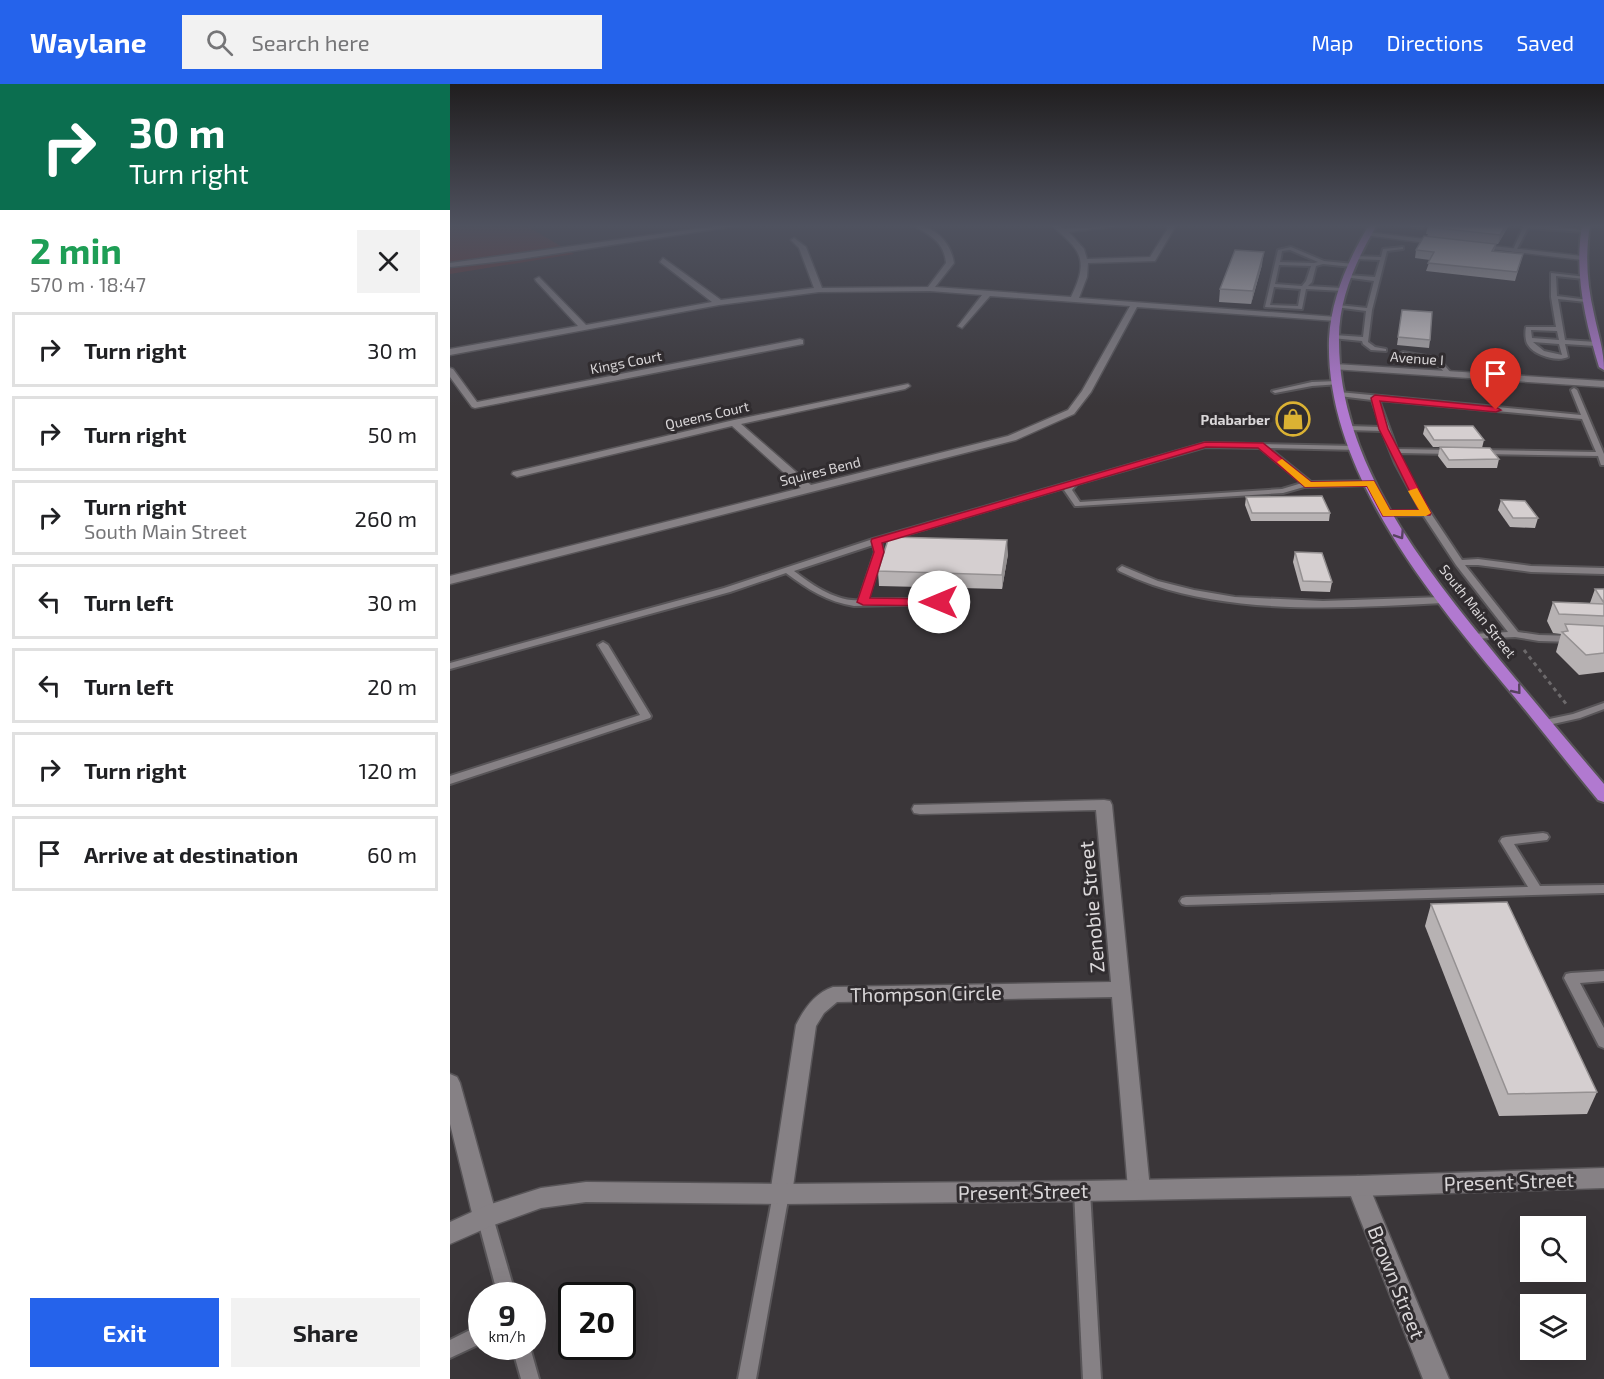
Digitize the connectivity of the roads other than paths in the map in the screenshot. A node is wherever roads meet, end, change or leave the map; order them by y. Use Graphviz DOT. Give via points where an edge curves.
graph roads {
  1 [pos="545,285"];
  2 [pos="696,285"];
  3 [pos="817,285"];
  4 [pos="933,285"];
  5 [pos="1081,285"];
  6 [pos="1273,285"];
  7 [pos="1280,285"];
  8 [pos="1344,285"];
  9 [pos="1374,285"];
  10 [pos="1553,285"];
  11 [pos="1585,285"];
  12 [pos="1304,287"];
  13 [pos="930,289"];
  14 [pos="819,290"];
  15 [pos="1342,290"];
  16 [pos="987,294"];
  17 [pos="1554,297"];
  18 [pos="1074,300"];
  19 [pos="1586,300"];
  20 [pos="719,303"];
  21 [pos="1135,304"];
  22 [pos="1369,310"];
  23 [pos="1274,311"];
  24 [pos="1337,314"];
  25 [pos="962,326"];
  26 [pos="584,328"];
  27 [pos="1559,329"];
  28 [pos="1334,337"];
  29 [pos="1365,339"];
  30 [pos="1529,340"];
  31 [pos="800,342"];
  32 [pos="1562,342"];
  33 [pos="1596,344"];
  34 [pos="1384,350"];
  35 [pos="450,352"];
  36 [pos="1402,354"];
  37 [pos="1335,367"];
  38 [pos="1604,368"];
  39 [pos="450,371"];
  40 [pos="1449,374"];
  41 [pos="1604,384"];
  42 [pos="905,386"];
  43 [pos="1338,389"];
  44 [pos="1574,390"];
  45 [pos="1275,391"];
  46 [pos="1375,398"];
  47 [pos="1585,417"];
  48 [pos="735,423"];
  49 [pos="1348,428"];
  50 [pos="1383,429"];
  51 [pos="1260,445"];
  52 [pos="1356,448"];
  53 [pos="1393,451"];
  54 [pos="1601,451"];
  55 [pos="1462,452"];
  56 [pos="1474,452"];
  57 [pos="1604,463"];
  58 [pos="517,474"];
  59 [pos="1074,482"];
  60 [pos="1371,483"];
  61 [pos="1309,485"];
  62 [pos="808,489"];
  63 [pos="1426,513"];
  64 [pos="1386,514"];
  65 [pos="876,541"];
  66 [pos="1459,563"];
  67 [pos="1122,569"];
  68 [pos="787,570"];
  69 [pos="1604,571"];
  70 [pos="450,580"];
  71 [pos="1443,600"];
  72 [pos="863,602"];
  73 [pos="939,602"];
  74 [pos="1515,634"];
  75 [pos="1473,637"];
  76 [pos="1582,640"];
  77 [pos="603,645"];
  78 [pos="450,666"];
  79 [pos="1604,706"];
  80 [pos="1544,723"];
  81 [pos="1577,763"];
  82 [pos="1604,776"];
  83 [pos="450,780"];
  84 [pos="1604,796"];
  85 [pos="920,808"];
  86 [pos="1543,837"];
  87 [pos="1604,888"];
  88 [pos="1537,891"];
  89 [pos="1186,901"];
  90 [pos="1604,976"];
  91 [pos="1122,989"];
  92 [pos="1604,1042"];
  93 [pos="450,1083"];
  94 [pos="1604,1178"];
  95 [pos="1358,1186"];
  96 [pos="1139,1189"];
  97 [pos="1082,1191"];
  98 [pos="781,1194"];
  99 [pos="484,1217"];
  100 [pos="450,1233"];
  101 [pos="503,1282"];
  102 [pos="468,1339"];
  103 [pos="450,1349"];
  104 [pos="525,1360"];
  105 [pos="530,1379"];
  106 [pos="747,1379"];
  107 [pos="1092,1379"];
  108 [pos="1436,1379"];
  1 -- 26 [label="street"];
  2 -- 20 [label="street"];
  3 -- 14 [label="street"];
  4 -- 13 [label="street"];
  5 -- 18 [label="street"];
  6 -- 23 [label="lane" via="1267,306"];
  7 -- 12 [label="lane"];
  8 -- 15 [label="highway, South Main Street"];
  9 -- 22 [label="lane"];
  10 -- 17 [label="lane"];
  11 -- 19 [label="highway"];
  12 -- 15 [label="lane"];
  12 -- 23 [label="lane" via="1300,308"];
  13 -- 14 [label="street"];
  13 -- 16 [label="street"];
  14 -- 20 [label="street"];
  15 -- 24 [label="highway, South Main Street"];
  16 -- 18 [label="street"];
  16 -- 25 [label="street"];
  17 -- 19 [label="lane"];
  17 -- 27 [label="lane"];
  18 -- 21 [label="street"];
  19 -- 33 [label="highway"];
  20 -- 26 [label="street"];
  21 -- 23 [label="street"];
  21 -- 62 [label="street, Squires Bend" via="1071,412 1012,438"];
  22 -- 24 [label="lane"];
  22 -- 29 [label="lane"];
  23 -- 24 [label="street"];
  24 -- 28 [label="highway, South Main Street"];
  26 -- 35 [label="street"];
  27 -- 30 [label="lane" via="1528,328"];
  27 -- 32 [label="lane"];
  28 -- 29 [label="lane"];
  28 -- 37 [label="highway, South Main Street"];
  29 -- 34 [label="lane" via="1368,346"];
  30 -- 32 [label="lane"];
  30 -- 32 [label="lane" via="1538,351 1552,357 1565,357"];
  31 -- 39 [label="street, Kings Court" via="475,405"];
  32 -- 33 [label="lane"];
  33 -- 38 [label="highway"];
  36 -- 40 [label="lane" via="1436,359"];
  37 -- 40 [label="street, Avenue I"];
  37 -- 43 [label="highway, South Main Street"];
  40 -- 41 [label="street, Avenue I"];
  42 -- 48 [label="street, Queens Court"];
  43 -- 45 [label="lane" via="1312,384"];
  43 -- 46 [label="lane"];
  43 -- 49 [label="highway, South Main Street"];
  44 -- 47 [label="lane"];
  46 -- 47 [label="lane"];
  46 -- 50 [label="lane"];
  47 -- 54 [label="lane"];
  48 -- 58 [label="street, Queens Court"];
  48 -- 62 [label="street"];
  49 -- 50 [label="lane"];
  49 -- 52 [label="highway, South Main Street"];
  50 -- 53 [label="lane"];
  51 -- 52 [label="lane"];
  51 -- 59 [label="lane" via="1205,444"];
  51 -- 61 [label="lane"];
  52 -- 60 [label="highway, South Main Street"];
  53 -- 55 [label="lane"];
  53 -- 63 [label="lane"];
  54 -- 56 [label="lane"];
  54 -- 57 [label="lane"];
  59 -- 61 [label="lane" via="1068,490 1078,504 1227,495"];
  59 -- 65 [label="lane"];
  60 -- 61 [label="lane"];
  60 -- 64 [label="highway, South Main Street"];
  62 -- 70 [label="street, Squires Bend"];
  63 -- 64 [label="lane"];
  63 -- 66 [label="lane"];
  64 -- 71 [label="highway, South Main Street, one-way"];
  65 -- 68 [label="lane"];
  65 -- 72 [label="lane" via="879,552"];
  66 -- 69 [label="lane"];
  66 -- 74 [label="lane"];
  67 -- 71 [label="lane" via="1169,587 1266,601 1334,604"];
  68 -- 72 [label="lane" via="808,586 850,603"];
  68 -- 78 [label="lane"];
  71 -- 75 [label="highway, South Main Street"];
  72 -- 73 [label="lane"];
  74 -- 75 [label="lane"];
  74 -- 76 [label="lane"];
  75 -- 80 [label="highway, South Main Street, one-way"];
  77 -- 83 [label="lane" via="646,716"];
  79 -- 80 [label="lane"];
  80 -- 81 [label="highway, South Main Street"];
  81 -- 82 [label="highway"];
  81 -- 84 [label="highway, South Main Street"];
  85 -- 91 [label="street, Zenobie Street" via="1104,805"];
  86 -- 88 [label="lane" via="1506,841"];
  87 -- 88 [label="lane"];
  88 -- 89 [label="lane"];
  90 -- 92 [label="lane" via="1571,978"];
  91 -- 96 [label="street, Zenobie Street"];
  91 -- 98 [label="street, Thompson Circle" via="833,995 817,1008 806,1025"];
  93 -- 99 [label="street"];
  94 -- 95 [label="street, Present Street"];
  95 -- 96 [label="street, Present Street"];
  95 -- 108 [label="street, Brown Street"];
  96 -- 97 [label="street, Present Street"];
  97 -- 98 [label="street, Present Street"];
  97 -- 107 [label="lane"];
  98 -- 99 [label="street, Present Street" via="586,1192 541,1197"];
  98 -- 106 [label="lane"];
  99 -- 100 [label="street, Present Street"];
  99 -- 101 [label="lane"];
  102 -- 103 [label="lane"];
  104 -- 105 [label="lane"];
}
